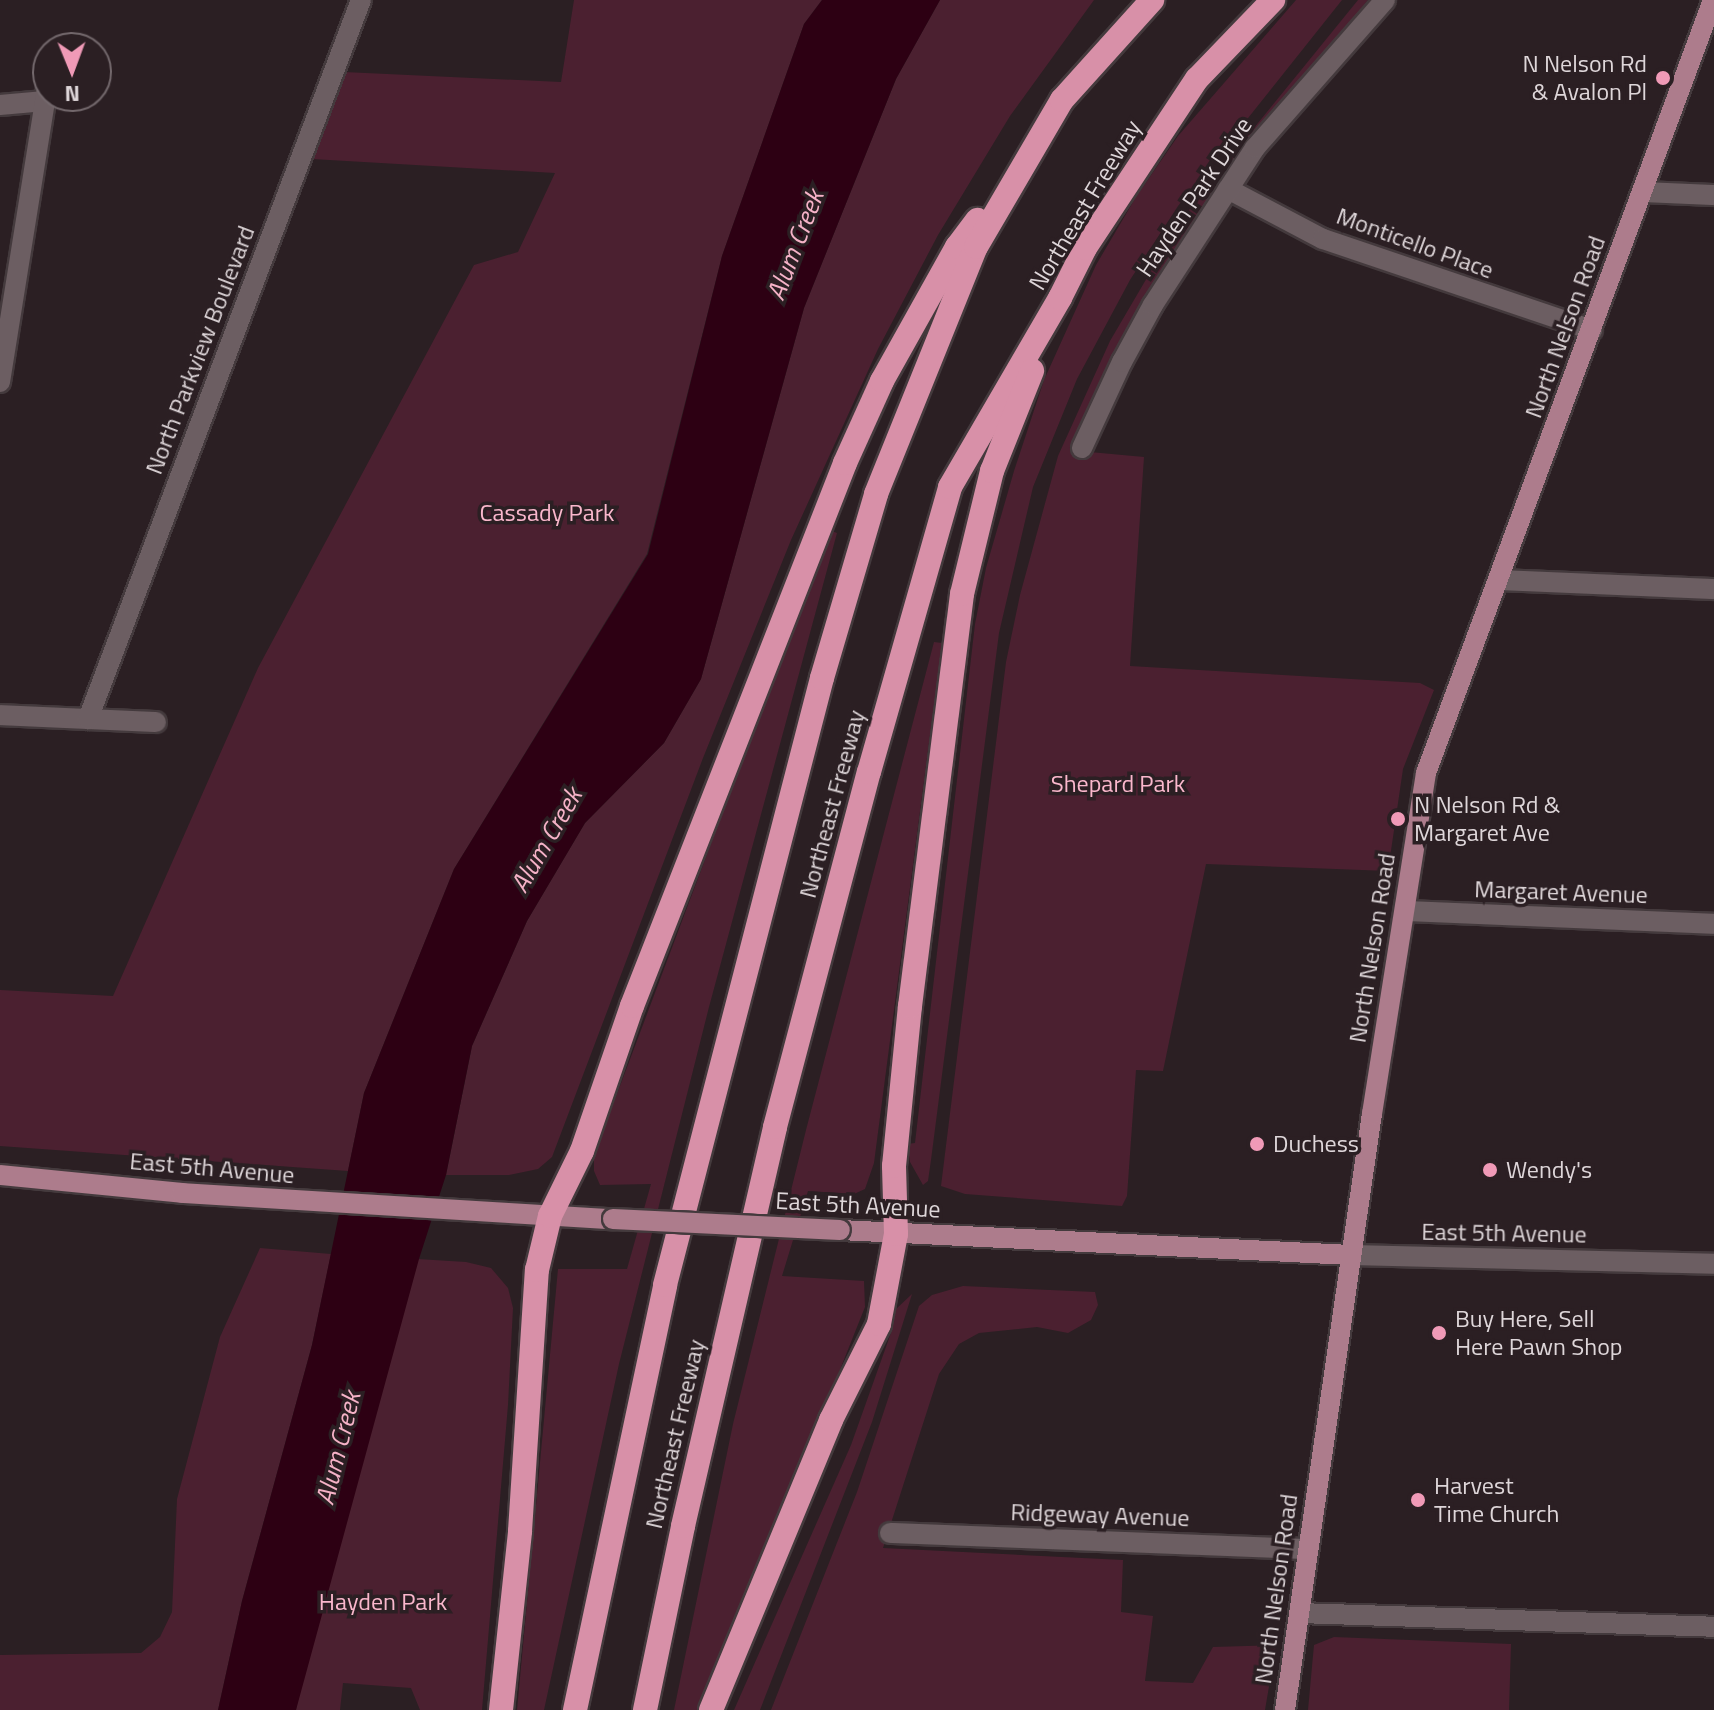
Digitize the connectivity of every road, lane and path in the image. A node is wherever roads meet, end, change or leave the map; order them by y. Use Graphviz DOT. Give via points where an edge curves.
graph roads {
  1 [pos="361,0"];
  2 [pos="1152,0"];
  3 [pos="1273,0"];
  4 [pos="1385,0"];
  5 [pos="1713,0"];
  6 [pos="32,96"];
  7 [pos="0,105"];
  8 [pos="44,112"];
  9 [pos="1045,129"];
  10 [pos="1228,189"];
  11 [pos="1642,192"];
  12 [pos="1714,195"];
  13 [pos="1060,298"];
  14 [pos="1592,330"];
  15 [pos="0,382"];
  16 [pos="1082,448"];
  17 [pos="1498,580"];
  18 [pos="1714,589"];
  19 [pos="0,715"];
  20 [pos="88,719"];
  21 [pos="156,722"];
  22 [pos="1405,911"];
  23 [pos="1714,924"];
  24 [pos="0,1175"];
  25 [pos="550,1216"];
  26 [pos="896,1234"];
  27 [pos="1351,1255"];
  28 [pos="1714,1264"];
  29 [pos="890,1533"];
  30 [pos="1308,1549"];
  31 [pos="1299,1613"];
  32 [pos="1714,1627"];
  33 [pos="501,1710"];
  34 [pos="575,1710"];
  35 [pos="645,1710"];
  36 [pos="711,1710"];
  37 [pos="1285,1710"];
  1 -- 20 [label="street, North Parkview Boulevard"];
  2 -- 9 [label="highway, Northeast Freeway" via="1062,100"];
  3 -- 13 [label="highway, Northeast Freeway" via="1197,79 1085,248"];
  4 -- 10 [label="street, Hayden Park Drive" via="1255,148"];
  5 -- 11 [label="main road, North Nelson Road"];
  6 -- 7 [label="street"];
  8 -- 15 [label="street"];
  9 -- 25 [label="highway" via="957,247 876,394 718,782 582,1151"];
  9 -- 34 [label="highway, Northeast Freeway" via="976,247 876,494 822,678 665,1285"];
  10 -- 14 [label="street, Monticello Place" via="1323,239"];
  10 -- 16 [label="street, Hayden Park Drive" via="1147,316"];
  11 -- 12 [label="street"];
  11 -- 14 [label="main road, North Nelson Road"];
  13 -- 26 [label="highway" via="992,471 962,594 910,1006 894,1166"];
  13 -- 35 [label="highway, Northeast Freeway" via="950,487 775,1127"];
  14 -- 17 [label="main road, North Nelson Road"];
  17 -- 18 [label="street"];
  17 -- 22 [label="main road, North Nelson Road" via="1426,773"];
  19 -- 20 [label="street"];
  20 -- 21 [label="street"];
  22 -- 23 [label="street, Margaret Avenue"];
  22 -- 27 [label="main road, North Nelson Road"];
  24 -- 25 [label="main road, East 5th Avenue"];
  25 -- 26 [label="main road, East 5th Avenue, bridge"];
  25 -- 33 [label="highway" via="537,1270 520,1531"];
  26 -- 27 [label="main road, East 5th Avenue"];
  26 -- 36 [label="highway" via="879,1324 831,1420"];
  27 -- 28 [label="street, East 5th Avenue"];
  27 -- 30 [label="main road, North Nelson Road"];
  29 -- 30 [label="street, Ridgeway Avenue"];
  30 -- 31 [label="main road, North Nelson Road"];
  31 -- 32 [label="street"];
  31 -- 37 [label="main road, North Nelson Road"];
}
